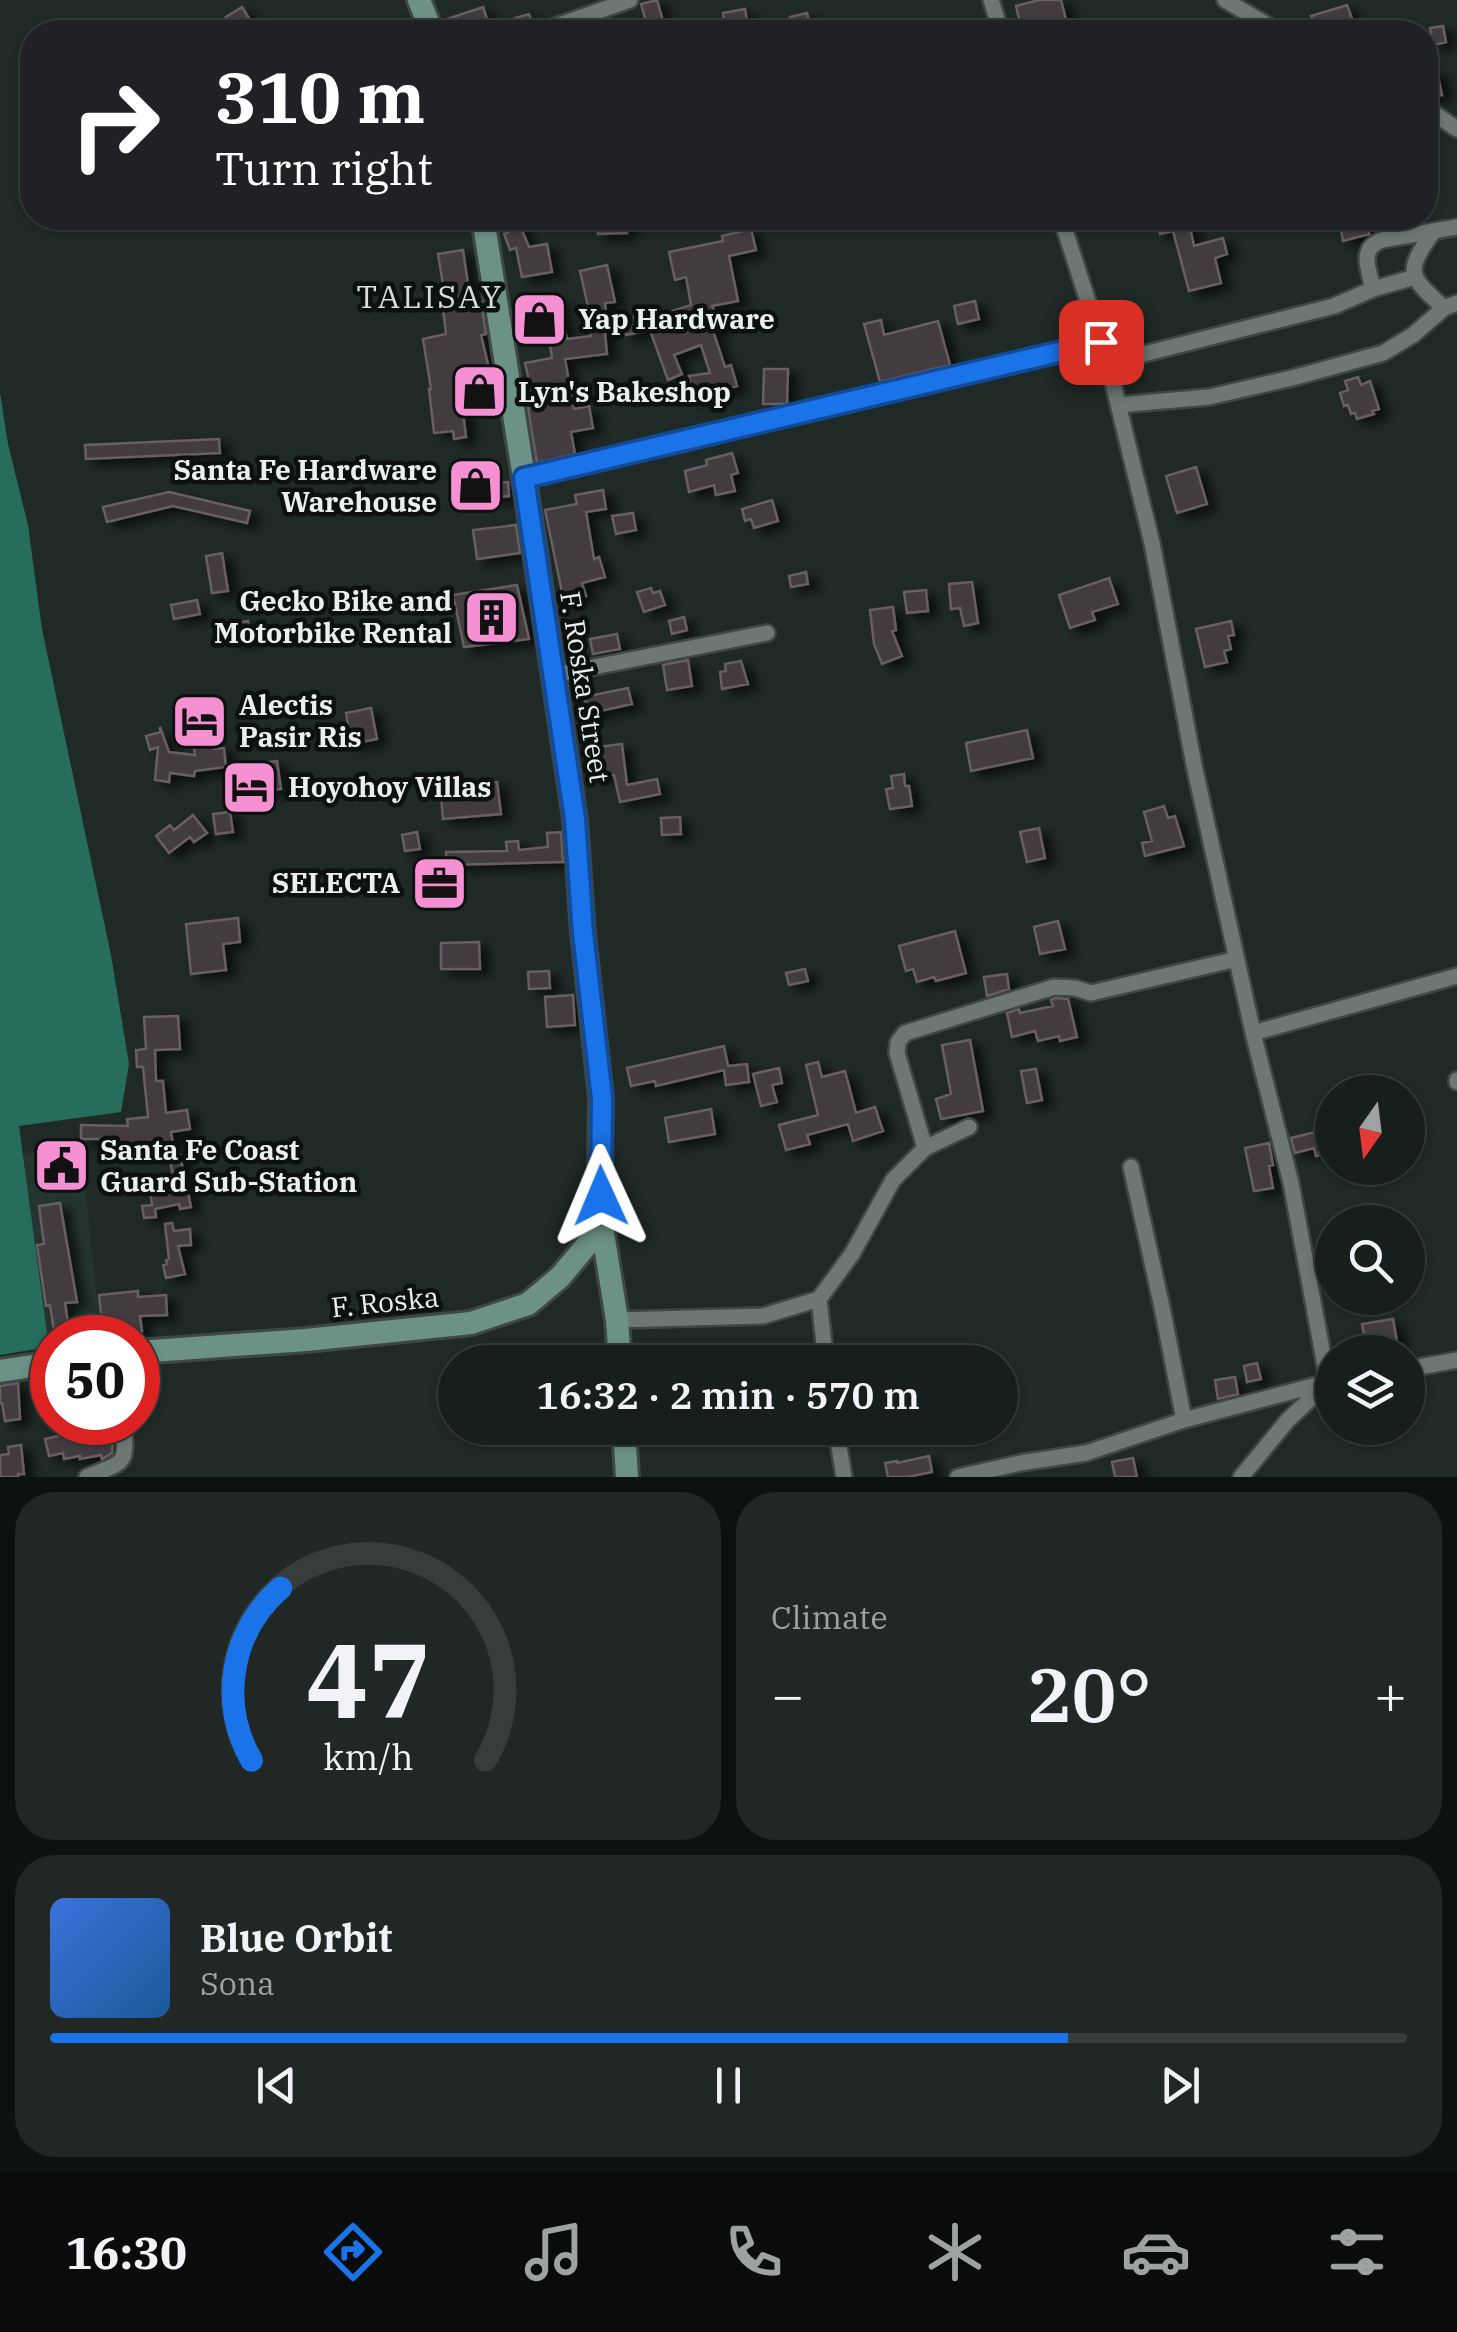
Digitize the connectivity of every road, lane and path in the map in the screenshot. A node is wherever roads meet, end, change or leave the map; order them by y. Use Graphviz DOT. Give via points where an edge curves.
graph roads {
  1 [pos="630,0"];
  2 [pos="1225,0"];
  3 [pos="573,20"];
  4 [pos="1259,20"];
  5 [pos="1457,227"];
  6 [pos="484,230"];
  7 [pos="1065,230"];
  8 [pos="1433,232"];
  9 [pos="1414,277"];
  10 [pos="1373,289"];
  11 [pos="1451,305"];
  12 [pos="1101,342"];
  13 [pos="1108,363"];
  14 [pos="1118,405"];
  15 [pos="524,478"];
  16 [pos="767,634"];
  17 [pos="554,675"];
  18 [pos="1237,959"];
  19 [pos="1457,976"];
  20 [pos="1253,1032"];
  21 [pos="969,1128"];
  22 [pos="924,1148"];
  23 [pos="1131,1167"];
  24 [pos="602,1228"];
  25 [pos="820,1299"];
  26 [pos="617,1320"];
  27 [pos="1321,1335"];
  28 [pos="619,1345"];
  29 [pos="824,1345"];
  30 [pos="160,1350"];
  31 [pos="1457,1360"];
  32 [pos="30,1366"];
  33 [pos="1425,1366"];
  34 [pos="0,1371"];
  35 [pos="1315,1386"];
  36 [pos="1315,1396"];
  37 [pos="1184,1420"];
  38 [pos="125,1445"];
  39 [pos="625,1445"];
  40 [pos="839,1445"];
  41 [pos="87,1477"];
  42 [pos="627,1477"];
  43 [pos="844,1477"];
  44 [pos="958,1477"];
  45 [pos="1241,1477"];
  1 -- 3 [label="street"];
  2 -- 4 [label="street"];
  5 -- 8 [label="street"];
  6 -- 15 [label="main road, F. Roska Street"];
  7 -- 12 [label="street"];
  8 -- 9 [label="street" via="1416,256"];
  8 -- 10 [label="street" via="1372,244"];
  9 -- 10 [label="street"];
  9 -- 11 [label="street"];
  10 -- 13 [label="street" via="1334,306"];
  11 -- 14 [label="street" via="1382,354 1209,397"];
  12 -- 13 [label="street"];
  12 -- 15 [label="street"];
  13 -- 14 [label="street"];
  14 -- 18 [label="street"];
  15 -- 17 [label="main road, F. Roska Street"];
  16 -- 17 [label="street"];
  17 -- 24 [label="main road, F. Roska Street" via="602,1098"];
  18 -- 20 [label="street"];
  18 -- 22 [label="street" via="1091,993 1054,987 905,1033 898,1053"];
  19 -- 20 [label="street"];
  20 -- 27 [label="street"];
  21 -- 22 [label="street"];
  22 -- 25 [label="street" via="893,1180"];
  23 -- 37 [label="street"];
  24 -- 26 [label="main road, F. Roska Street"];
  24 -- 30 [label="main road, F. Roska" via="528,1304 471,1324"];
  25 -- 26 [label="street" via="763,1316"];
  25 -- 29 [label="street"];
  26 -- 28 [label="main road, F. Roska Street"];
  31 -- 33 [label="street"];
  32 -- 34 [label="main road"];
  35 -- 37 [label="street"];
  36 -- 45 [label="street"];
  37 -- 44 [label="street" via="1086,1452"];
  38 -- 41 [label="street" via="116,1466"];
  39 -- 42 [label="main road"];
  40 -- 43 [label="street"];
}
